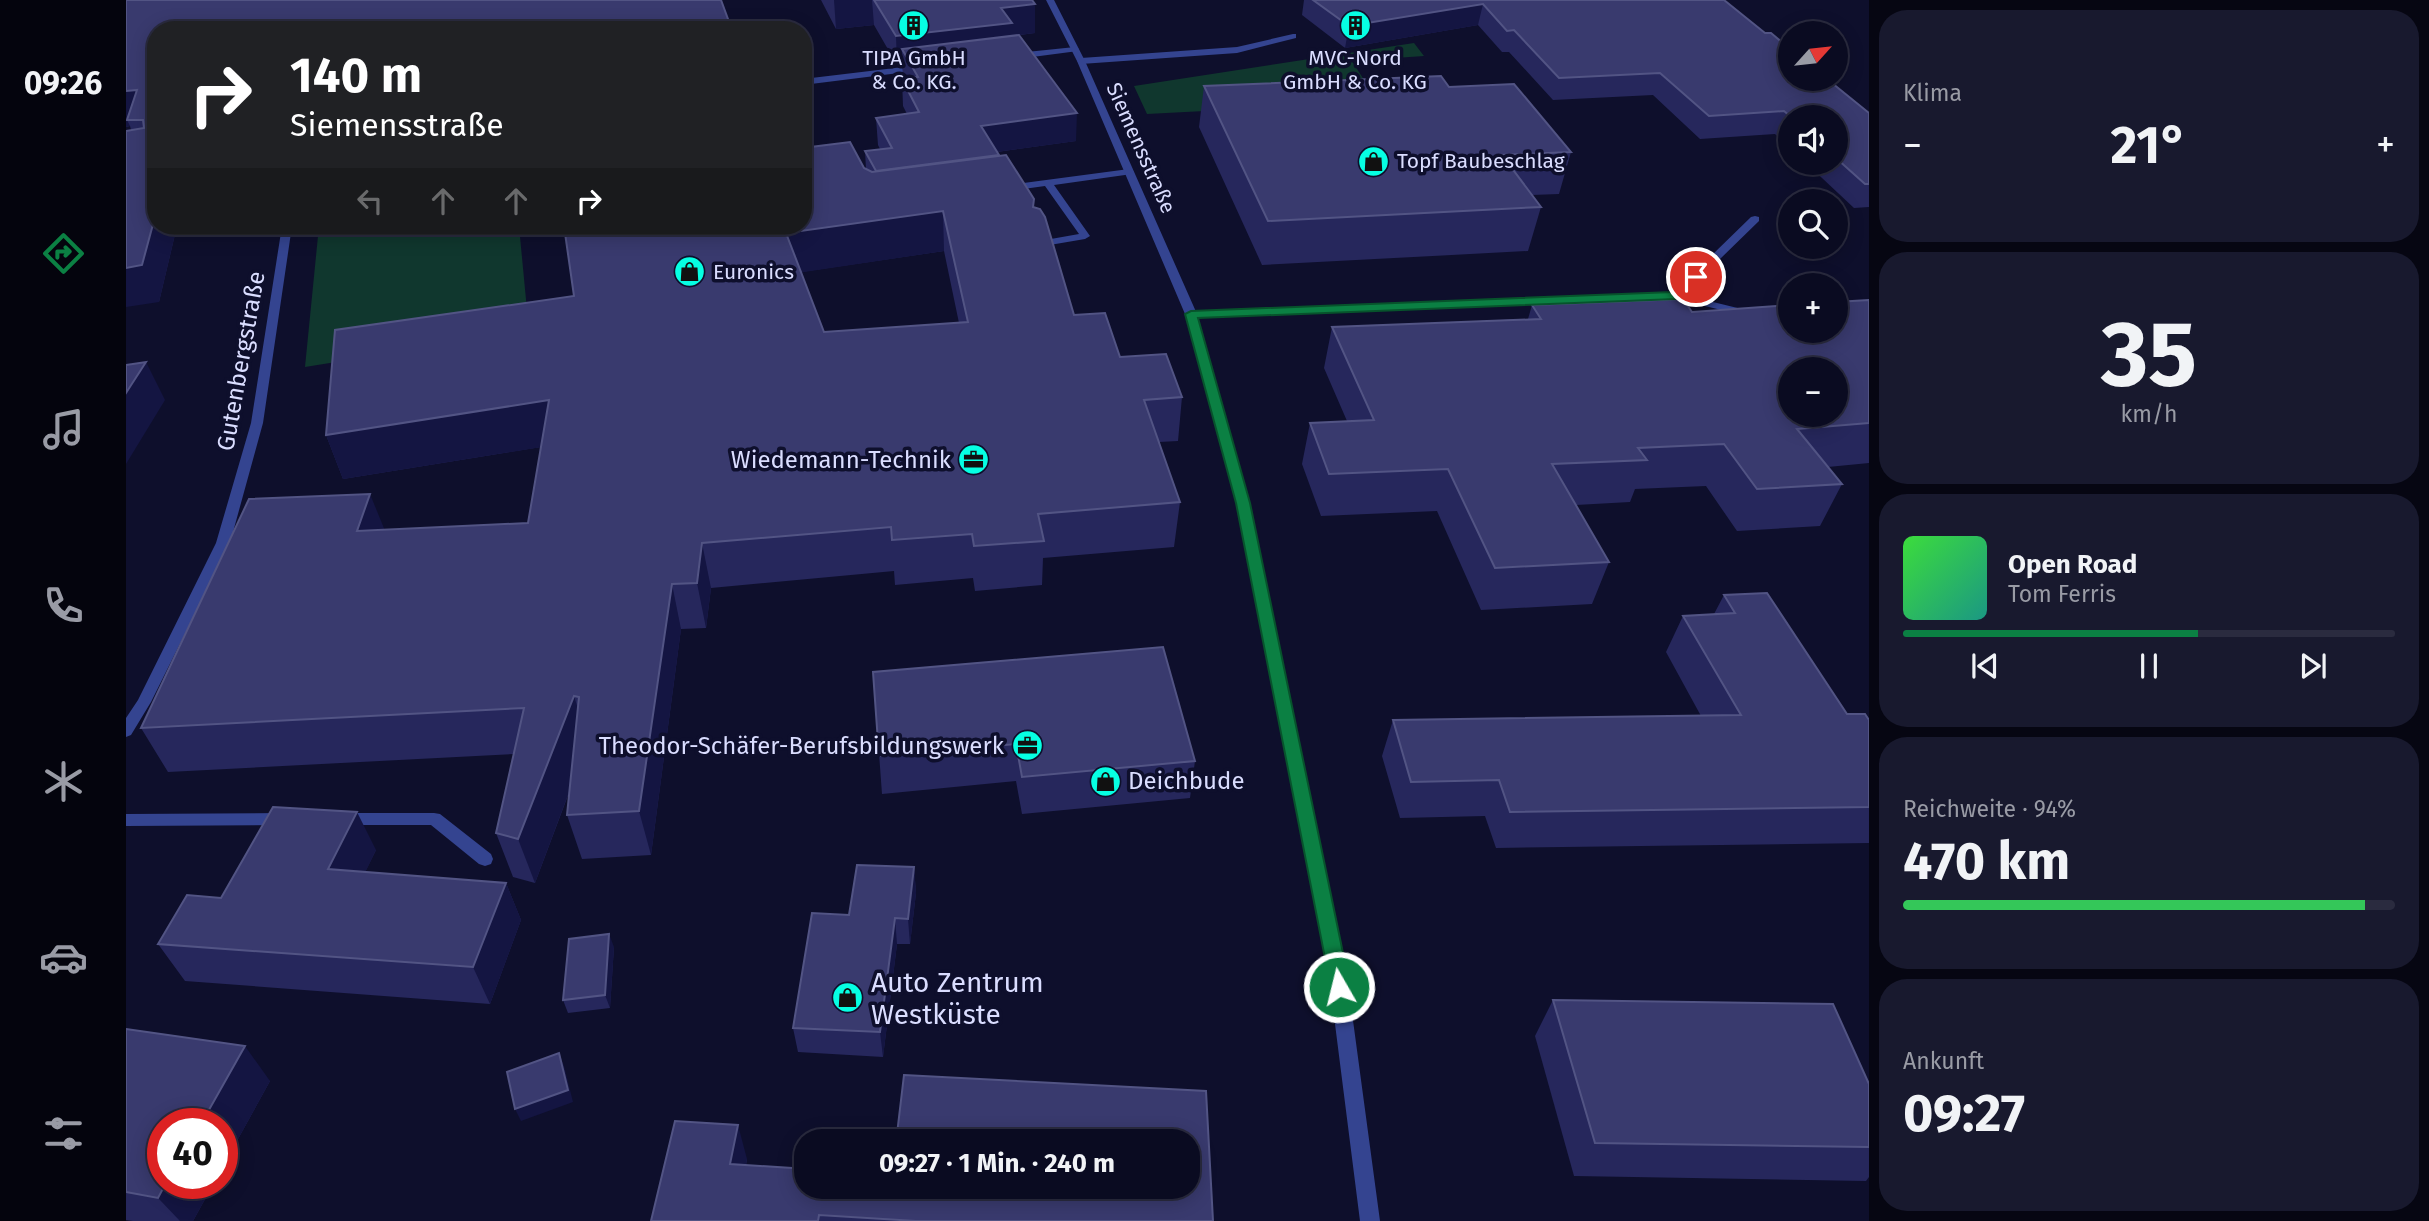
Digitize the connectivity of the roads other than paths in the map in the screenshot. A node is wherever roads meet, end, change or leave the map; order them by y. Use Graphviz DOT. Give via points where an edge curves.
graph roads {
  1 [pos="1050,0"];
  2 [pos="1293,36"];
  3 [pos="1078,55"];
  4 [pos="1007,57"];
  5 [pos="926,67"];
  6 [pos="812,81"];
  7 [pos="1129,172"];
  8 [pos="1048,183"];
  9 [pos="995,190"];
  10 [pos="1755,219"];
  11 [pos="286,235"];
  12 [pos="1038,244"];
  13 [pos="1676,296"];
  14 [pos="1191,314"];
  15 [pos="1765,317"];
  16 [pos="126,731"];
  17 [pos="126,820"];
  18 [pos="485,859"];
  19 [pos="1370,1221"];
  1 -- 3 [label="street, Siemensstraße"];
  2 -- 3 [label="street" via="1237,50"];
  3 -- 4 [label="street"];
  3 -- 7 [label="street, Siemensstraße"];
  5 -- 6 [label="street"];
  7 -- 8 [label="street"];
  7 -- 14 [label="street, Siemensstraße"];
  8 -- 9 [label="street"];
  8 -- 12 [label="street" via="1085,236"];
  10 -- 13 [label="street"];
  11 -- 16 [label="street, Gutenbergstraße" via="257,423 223,543"];
  13 -- 14 [label="street"];
  13 -- 15 [label="street"];
  14 -- 19 [label="street, Siemensstraße" via="1243,503 1336,961"];
  17 -- 18 [label="street" via="434,818"];
}
